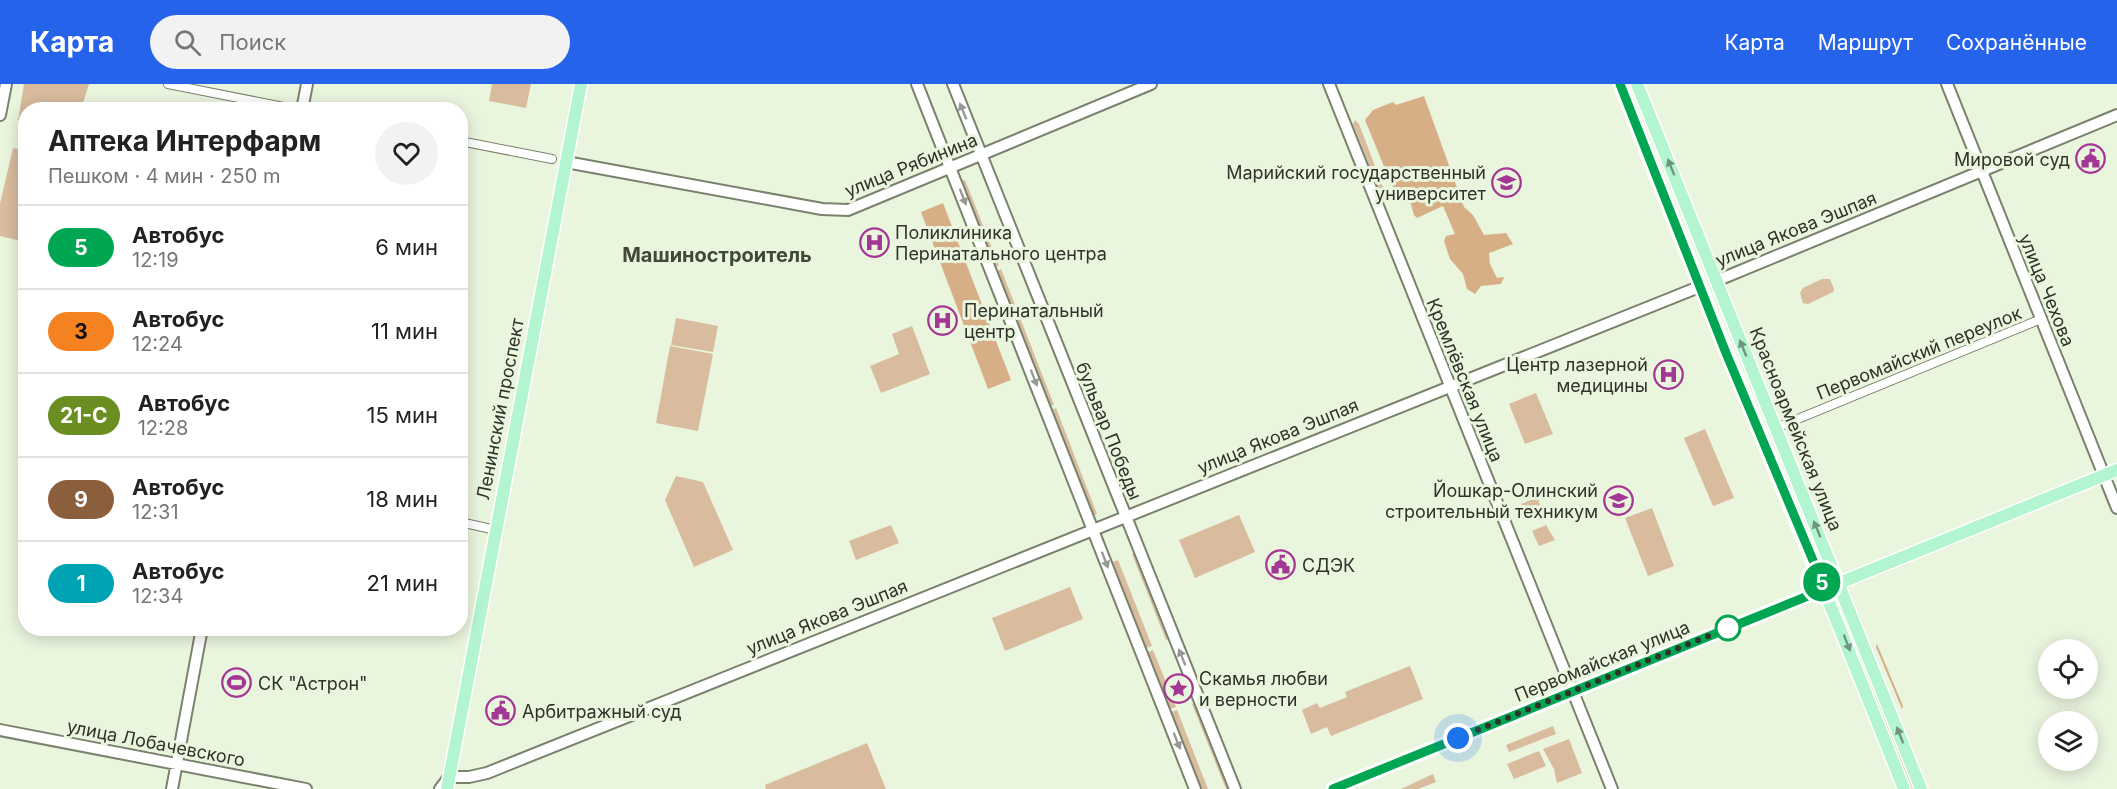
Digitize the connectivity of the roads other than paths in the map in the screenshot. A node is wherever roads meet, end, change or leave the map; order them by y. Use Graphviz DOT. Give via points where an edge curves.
graph roads {
  1 [pos="6,84"];
  2 [pos="168,84"];
  3 [pos="307,84"];
  4 [pos="581,84"];
  5 [pos="918,84"];
  6 [pos="952,84"];
  7 [pos="1151,84"];
  8 [pos="1329,84"];
  9 [pos="1620,84"];
  10 [pos="1637,84"];
  11 [pos="1947,84"];
  12 [pos="259,102"];
  13 [pos="302,102"];
  14 [pos="0,115"];
  15 [pos="2117,115"];
  16 [pos="468,143"];
  17 [pos="981,155"];
  18 [pos="552,159"];
  19 [pos="566,162"];
  20 [pos="952,167"];
  21 [pos="1982,171"];
  22 [pos="1716,281"];
  23 [pos="1700,287"];
  24 [pos="2041,319"];
  25 [pos="1450,387"];
  26 [pos="1776,428"];
  27 [pos="2117,470"];
  28 [pos="2104,476"];
  29 [pos="2117,508"];
  30 [pos="1125,517"];
  31 [pos="468,524"];
  32 [pos="496,530"];
  33 [pos="1093,530"];
  34 [pos="1840,583"];
  35 [pos="1825,589"];
  36 [pos="200,636"];
  37 [pos="1572,692"];
  38 [pos="0,730"];
  39 [pos="176,764"];
  40 [pos="448,785"];
  41 [pos="172,789"];
  42 [pos="306,789"];
  43 [pos="440,789"];
  44 [pos="1195,789"];
  45 [pos="1235,789"];
  46 [pos="1333,789"];
  47 [pos="1612,789"];
  48 [pos="1904,789"];
  49 [pos="1921,789"];
  1 -- 14 [label="street"];
  2 -- 12 [label="street"];
  3 -- 13 [label="street"];
  4 -- 19 [label="main road, Ленинский проспект"];
  5 -- 20 [label="street"];
  17 -- 6 [label="street, бульвар Победы, one-way"];
  7 -- 17 [label="street, улица Рябинина"];
  8 -- 25 [label="street, Кремлёвская улица"];
  9 -- 23 [label="main road, Красноармейская улица"];
  22 -- 10 [label="main road, Красноармейская улица, one-way"];
  11 -- 21 [label="street, улица Чехова"];
  15 -- 21 [label="street, улица Якова Эшпая"];
  16 -- 18 [label="street"];
  17 -- 20 [label="street, улица Рябинина"];
  17 -- 30 [label="street, бульвар Победы"];
  19 -- 20 [label="street, улица Рябинина" via="835,211 848,210"];
  19 -- 32 [label="main road, Ленинский проспект"];
  20 -- 33 [label="street, one-way"];
  21 -- 22 [label="street, улица Якова Эшпая"];
  21 -- 24 [label="street, улица Чехова"];
  22 -- 23 [label="main road, улица Якова Эшпая"];
  26 -- 22 [label="main road, Красноармейская улица, one-way"];
  23 -- 25 [label="street, улица Якова Эшпая"];
  23 -- 35 [label="main road, Красноармейская улица"];
  24 -- 26 [label="street, Первомайский переулок"];
  24 -- 28 [label="street, улица Чехова"];
  25 -- 30 [label="street, улица Якова Эшпая"];
  25 -- 37 [label="street, Кремлёвская улица"];
  34 -- 26 [label="main road, Красноармейская улица, one-way"];
  27 -- 28 [label="main road, Первомайская улица"];
  28 -- 29 [label="street, улица Чехова"];
  28 -- 34 [label="main road, Первомайская улица"];
  30 -- 33 [label="street, улица Якова Эшпая"];
  45 -- 30 [label="street, бульвар Победы, one-way"];
  31 -- 32 [label="street"];
  32 -- 40 [label="main road, Ленинский проспект"];
  33 -- 40 [label="street, улица Якова Эшпая" via="487,773"];
  33 -- 44 [label="street, one-way"];
  34 -- 35 [label="main road, Первомайская улица"];
  49 -- 34 [label="main road, Красноармейская улица, one-way"];
  35 -- 37 [label="main road, Первомайская улица"];
  35 -- 48 [label="main road, Красноармейская улица, one-way"];
  36 -- 39 [label="street"];
  37 -- 46 [label="main road, Первомайская улица"];
  37 -- 47 [label="street, Кремлёвская улица"];
  38 -- 39 [label="street, улица Лобачевского"];
  39 -- 41 [label="street"];
  39 -- 42 [label="street, улица Лобачевского"];
  40 -- 43 [label="street"];
}
